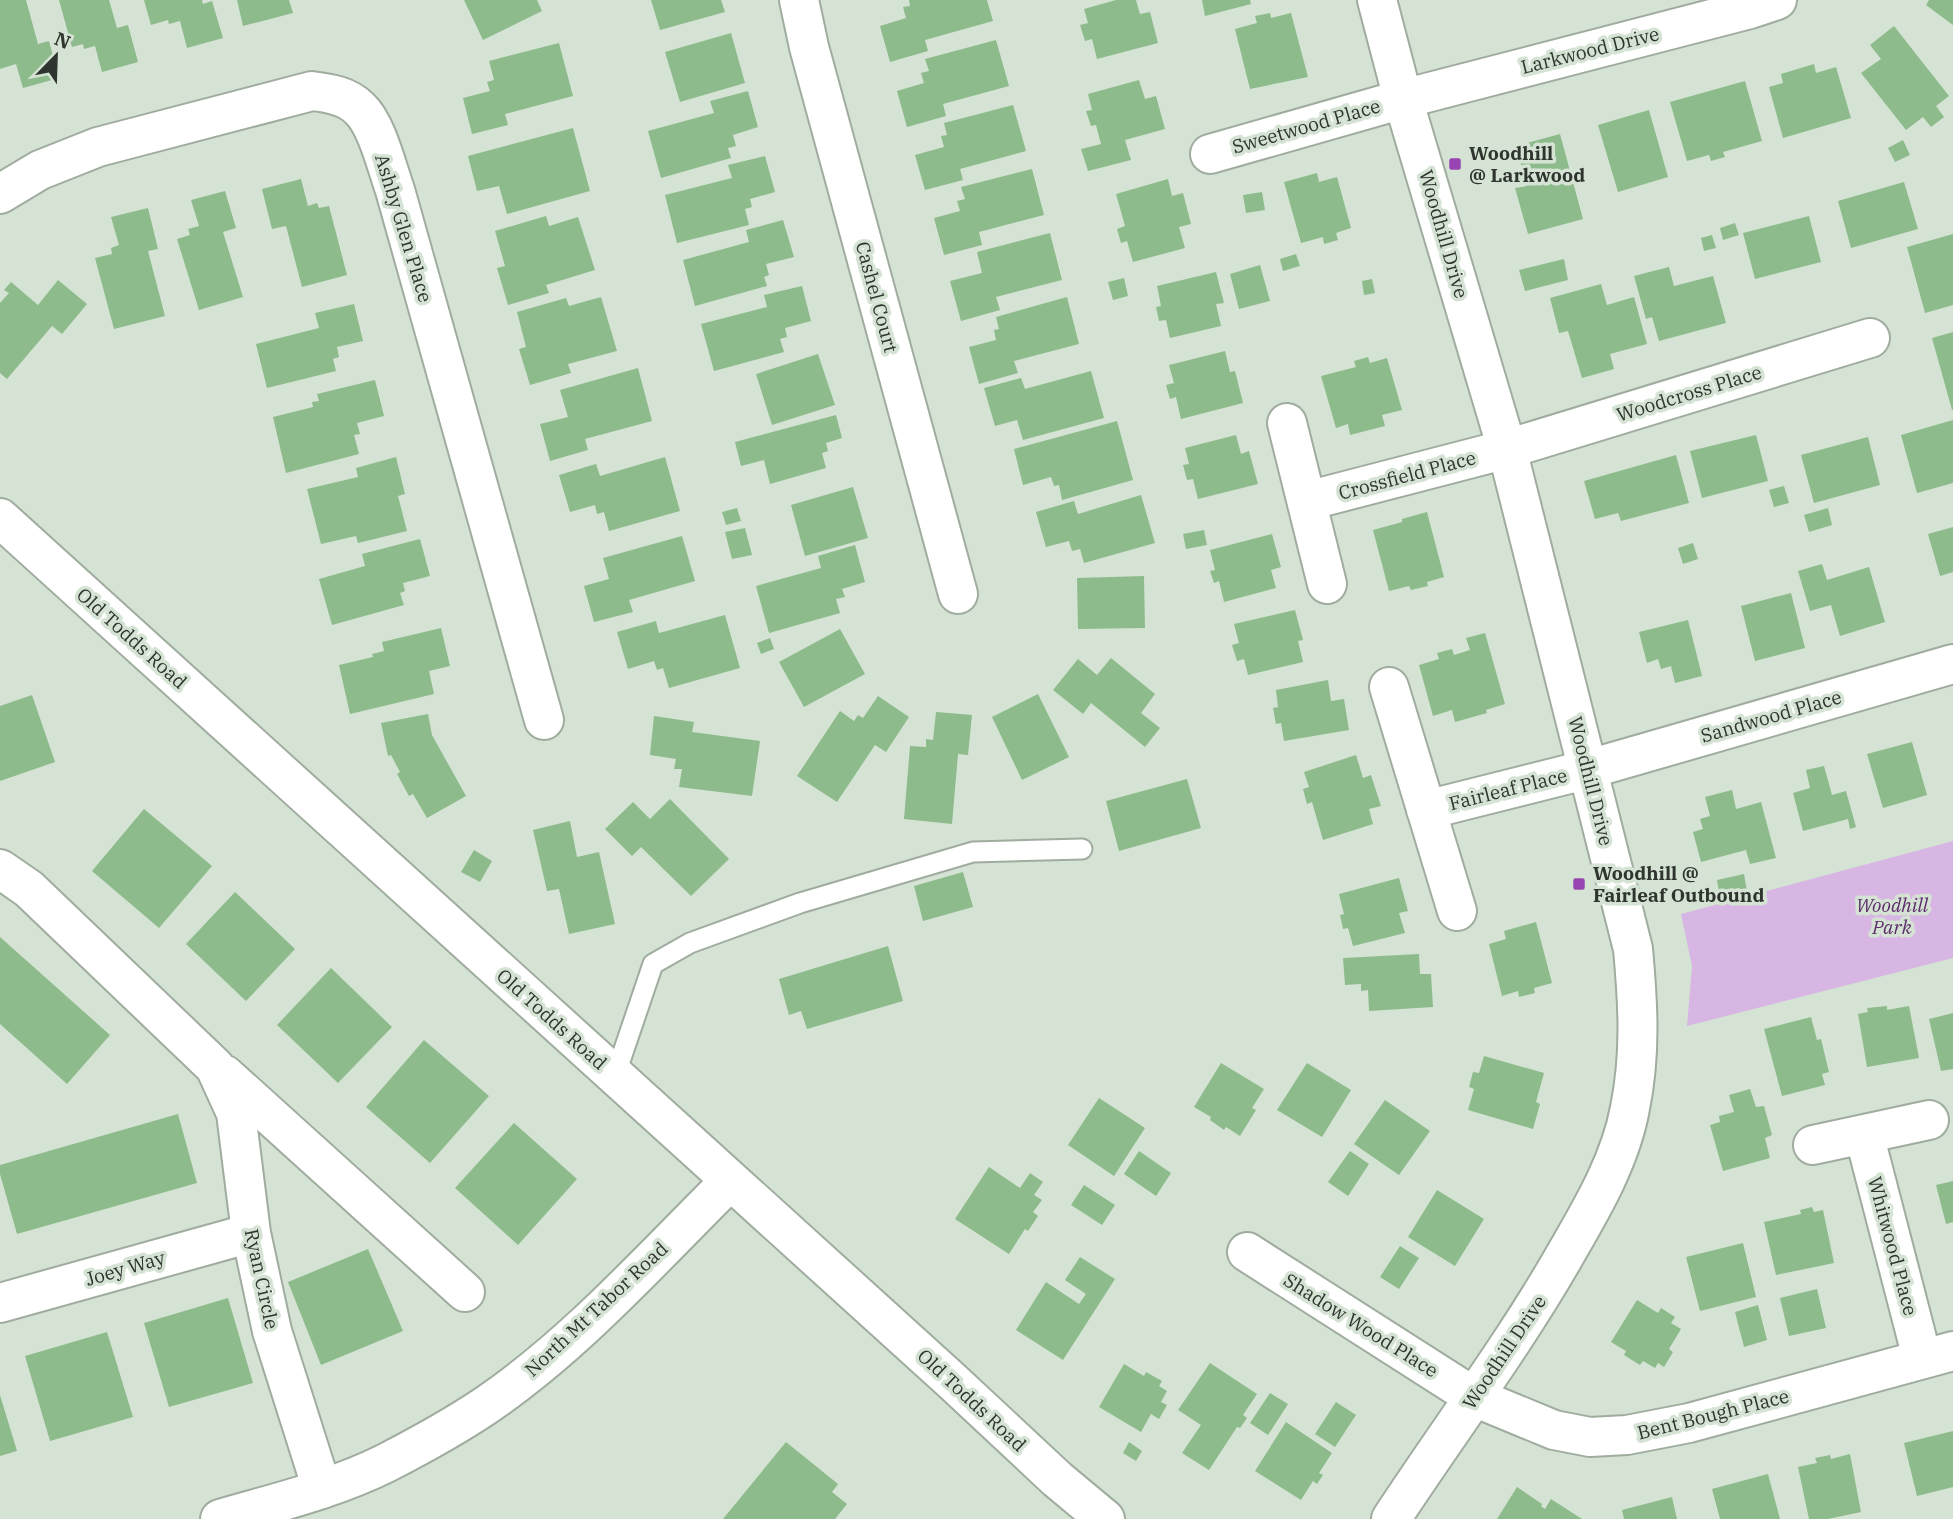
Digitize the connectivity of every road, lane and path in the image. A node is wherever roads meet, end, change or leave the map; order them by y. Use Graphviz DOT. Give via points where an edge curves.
graph roads {
  1 [pos="799,0"];
  2 [pos="1377,0"];
  3 [pos="1777,0"];
  4 [pos="1403,99"];
  5 [pos="1210,154"];
  6 [pos="0,194"];
  7 [pos="1870,338"];
  8 [pos="1287,423"];
  9 [pos="1507,449"];
  10 [pos="1307,501"];
  11 [pos="0,518"];
  12 [pos="1327,584"];
  13 [pos="958,594"];
  14 [pos="1953,664"];
  15 [pos="1389,687"];
  16 [pos="544,720"];
  17 [pos="1589,769"];
  18 [pos="1426,810"];
  19 [pos="1082,849"];
  20 [pos="0,869"];
  21 [pos="1457,911"];
  22 [pos="215,1067"];
  23 [pos="615,1076"];
  24 [pos="1929,1120"];
  25 [pos="1864,1134"];
  26 [pos="1813,1145"];
  27 [pos="730,1181"];
  28 [pos="251,1233"];
  29 [pos="1247,1252"];
  30 [pos="465,1292"];
  31 [pos="0,1303"];
  32 [pos="1938,1354"];
  33 [pos="1474,1397"];
  34 [pos="322,1489"];
  35 [pos="220,1519"];
  36 [pos="1105,1519"];
  37 [pos="1391,1519"];
  1 -- 13 [label="street, Cashel Court"];
  2 -- 4 [label="street, Woodhill Drive"];
  3 -- 4 [label="street, Larkwood Drive"];
  4 -- 5 [label="street, Sweetwood Place"];
  4 -- 9 [label="street, Woodhill Drive"];
  6 -- 16 [label="street, Ashby Glen Place" via="40,170 98,147 312,91 335,94 360,108 372,127 395,190"];
  7 -- 9 [label="street, Woodcross Place"];
  8 -- 10 [label="street"];
  9 -- 10 [label="street, Crossfield Place"];
  9 -- 17 [label="street, Woodhill Drive"];
  10 -- 12 [label="street"];
  11 -- 23 [label="street, Old Todds Road"];
  14 -- 17 [label="street, Sandwood Place"];
  15 -- 18 [label="street"];
  17 -- 18 [label="street, Fairleaf Place"];
  17 -- 33 [label="street, Woodhill Drive" via="1633,949 1638,1056 1630,1111 1612,1167 1581,1228"];
  18 -- 21 [label="street"];
  19 -- 23 [label="lane" via="973,852 800,903 690,943 653,964"];
  20 -- 22 [label="street, Ryan Circle" via="29,889"];
  22 -- 28 [label="street, Ryan Circle" via="236,1113"];
  22 -- 30 [label="street, Ryan Circle"];
  23 -- 27 [label="street, Old Todds Road"];
  24 -- 25 [label="street"];
  25 -- 26 [label="street"];
  25 -- 32 [label="street, Whitwood Place"];
  27 -- 34 [label="street, North Mt Tabor Road" via="586,1324 487,1405 385,1463"];
  27 -- 36 [label="street, Old Todds Road"];
  28 -- 31 [label="street, Joey Way"];
  28 -- 34 [label="street, Ryan Circle" via="272,1331"];
  29 -- 33 [label="street, Shadow Wood Place"];
  32 -- 33 [label="street, Bent Bough Place" via="1689,1423 1627,1435 1590,1437 1554,1430"];
  33 -- 37 [label="street, Woodhill Drive"];
  34 -- 35 [label="street, North Mt Tabor Road"];
}
